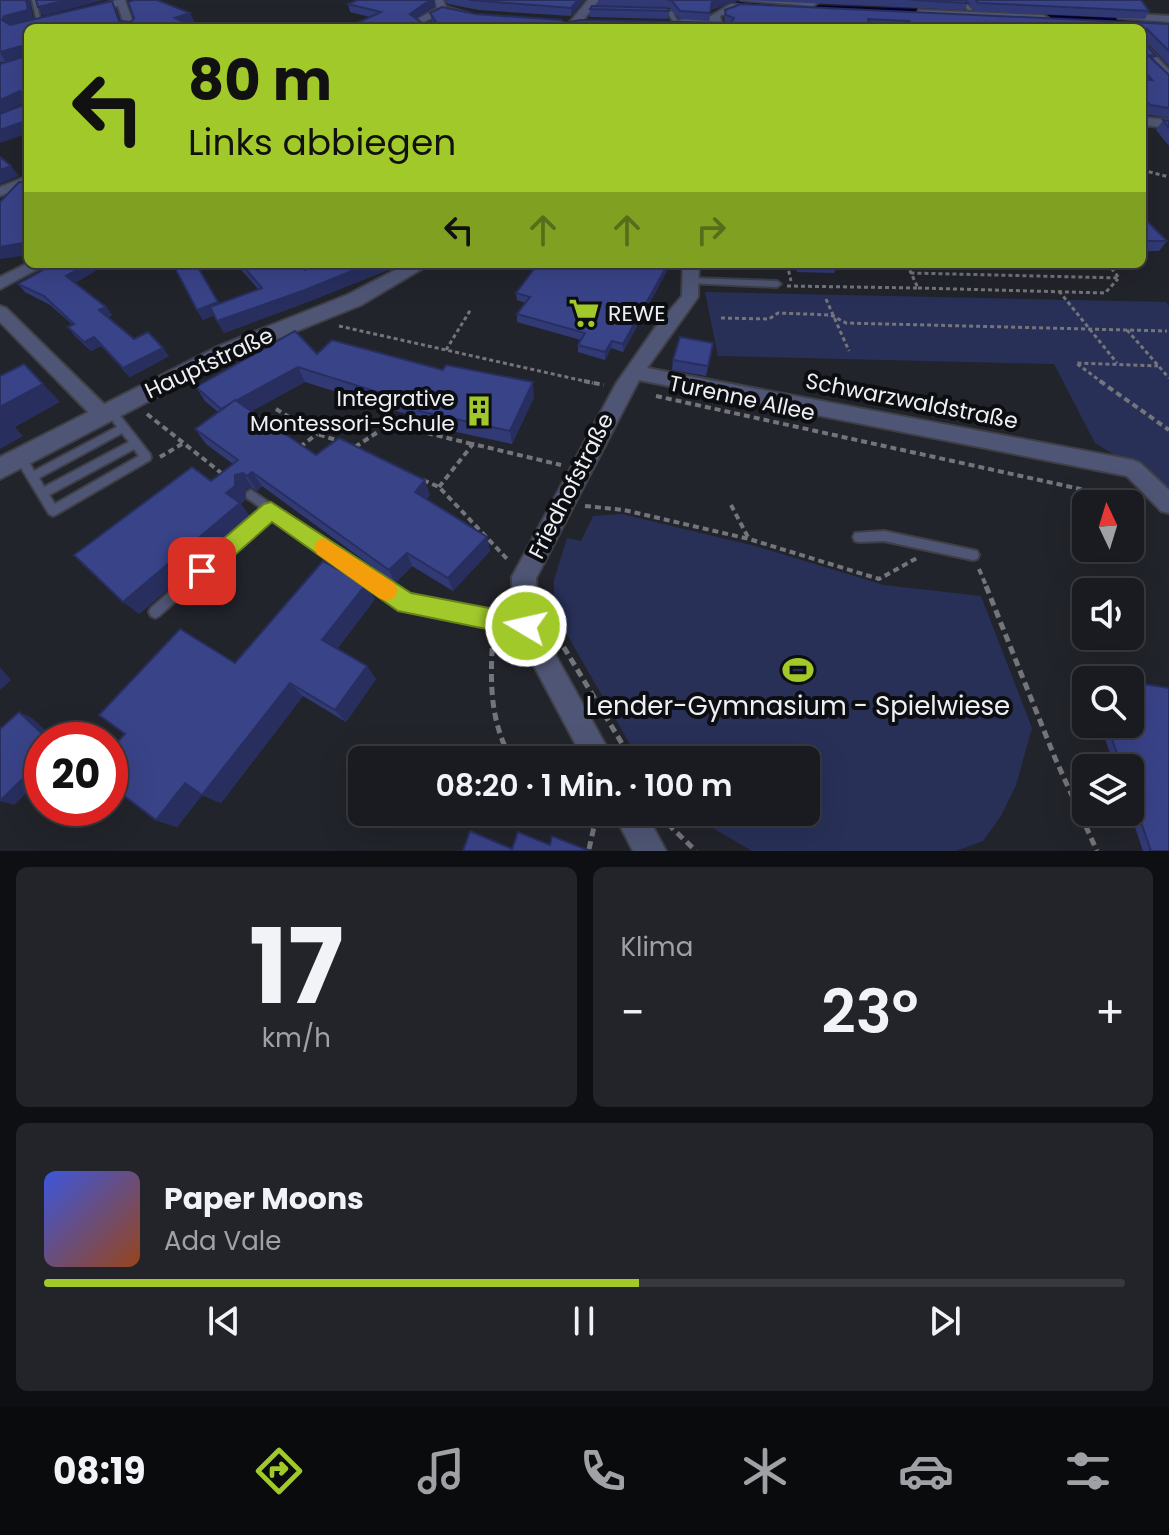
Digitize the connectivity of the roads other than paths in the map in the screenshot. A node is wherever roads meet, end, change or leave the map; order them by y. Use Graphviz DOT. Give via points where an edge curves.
graph roads {
  1 [pos="34,0"];
  2 [pos="740,0"];
  3 [pos="961,0"];
  4 [pos="121,1"];
  5 [pos="441,4"];
  6 [pos="594,7"];
  7 [pos="970,9"];
  8 [pos="80,12"];
  9 [pos="652,12"];
  10 [pos="479,16"];
  11 [pos="53,18"];
  12 [pos="1169,19"];
  13 [pos="1119,21"];
  14 [pos="39,22"];
  15 [pos="671,23"];
  16 [pos="31,24"];
  17 [pos="129,24"];
  18 [pos="424,24"];
  19 [pos="575,24"];
  20 [pos="661,24"];
  21 [pos="694,24"];
  22 [pos="718,24"];
  23 [pos="1169,26"];
  24 [pos="1146,48"];
  25 [pos="1168,75"];
  26 [pos="1146,121"];
  27 [pos="1169,124"];
  28 [pos="24,182"];
  29 [pos="0,192"];
  30 [pos="31,268"];
  31 [pos="414,268"];
  32 [pos="691,272"];
  33 [pos="0,284"];
  34 [pos="777,284"];
  35 [pos="0,312"];
  36 [pos="628,380"];
  37 [pos="112,418"];
  38 [pos="135,443"];
  39 [pos="18,468"];
  40 [pos="42,494"];
  41 [pos="251,495"];
  42 [pos="1169,504"];
  43 [pos="271,510"];
  44 [pos="859,537"];
  45 [pos="973,555"];
  46 [pos="155,612"];
  47 [pos="526,626"];
  48 [pos="592,746"];
  49 [pos="636,826"];
  50 [pos="650,851"];
  1 -- 14 [label="lane"];
  2 -- 22 [label="street" via="820,6 739,6 725,9"];
  3 -- 7 [label="lane"];
  4 -- 8 [label="street"];
  4 -- 17 [label="street"];
  5 -- 10 [label="street"];
  5 -- 18 [label="street" via="419,21"];
  6 -- 19 [label="street"];
  7 -- 7 [label="street" via="1052,16 907,9"];
  9 -- 15 [label="lane" via="670,12"];
  11 -- 14 [label="street"];
  12 -- 13 [label="street" via="1146,14"];
  13 -- 23 [label="street"];
  14 -- 16 [label="street"];
  15 -- 20 [label="street"];
  15 -- 21 [label="street"];
  24 -- 25 [label="street"];
  26 -- 27 [label="street"];
  28 -- 29 [label="street"];
  30 -- 33 [label="street"];
  31 -- 37 [label="street, Hauptstraße" via="354,300 227,351 144,394"];
  32 -- 34 [label="lane"];
  32 -- 36 [label="street, Friedhofstraße" via="690,297"];
  35 -- 37 [label="street"];
  36 -- 42 [label="street, Schwarzwaldstraße" via="1133,469"];
  36 -- 47 [label="street, Friedhofstraße" via="524,577"];
  37 -- 38 [label="lane"];
  37 -- 39 [label="street, Hauptstraße"];
  38 -- 40 [label="lane"];
  38 -- 40 [label="lane" via="146,457 53,511"];
  39 -- 40 [label="lane"];
  41 -- 43 [label="lane"];
  43 -- 46 [label="lane"];
  43 -- 47 [label="lane" via="406,603"];
  44 -- 45 [label="lane" via="884,536"];
  47 -- 48 [label="street, Friedhofstraße"];
  49 -- 50 [label="street"];
}
